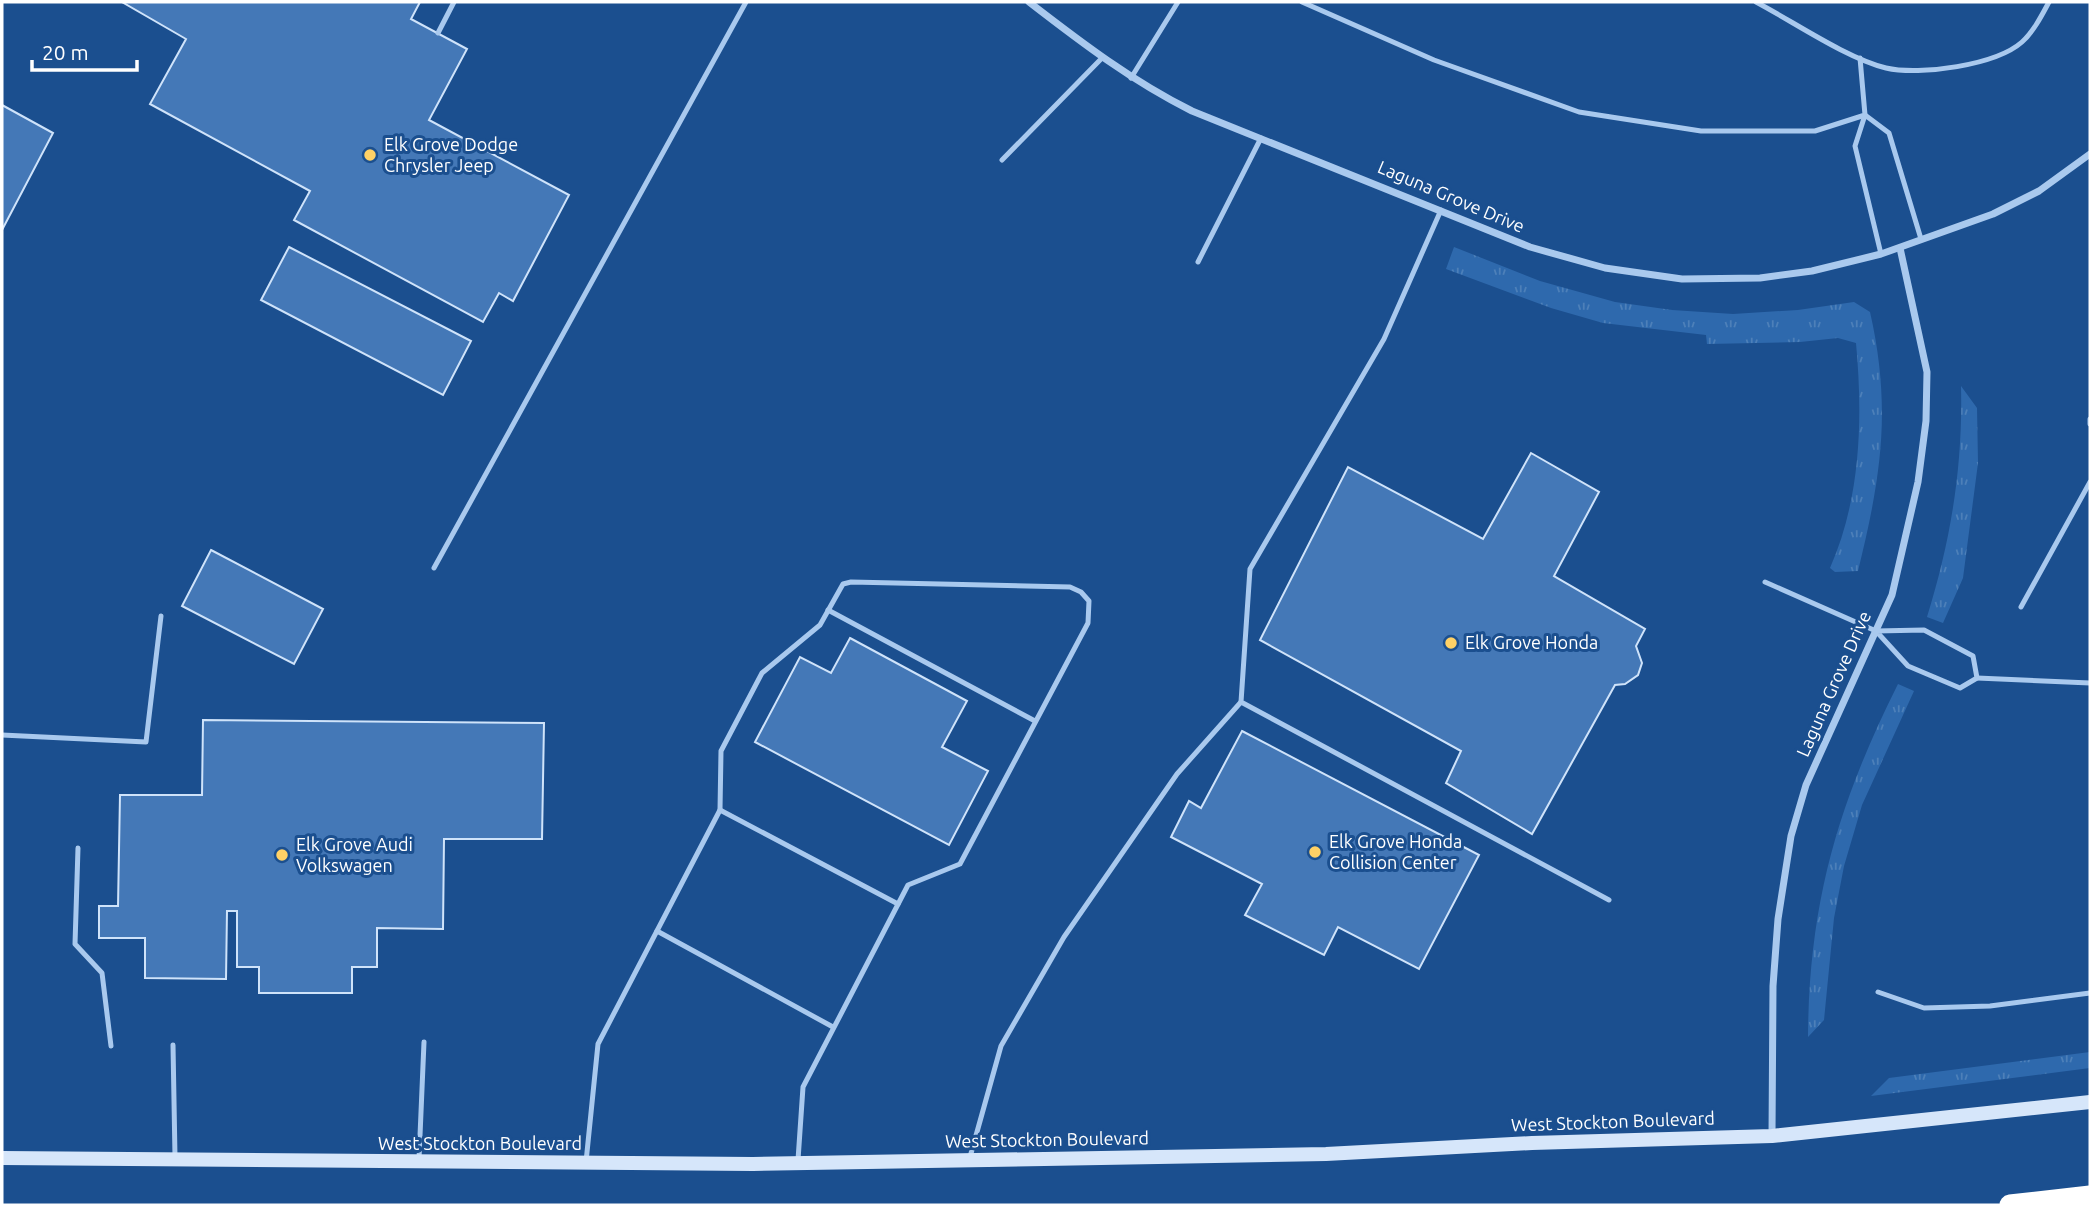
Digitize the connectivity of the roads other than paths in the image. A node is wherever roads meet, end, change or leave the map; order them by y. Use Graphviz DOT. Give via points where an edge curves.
graph roads {
  1 [pos="454,2"];
  2 [pos="746,2"];
  3 [pos="1029,2"];
  4 [pos="1178,2"];
  5 [pos="1301,2"];
  6 [pos="1756,2"];
  7 [pos="2049,2"];
  8 [pos="438,33"];
  9 [pos="1860,58"];
  10 [pos="1101,59"];
  11 [pos="1131,78"];
  12 [pos="1865,115"];
  13 [pos="1261,138"];
  14 [pos="2090,154"];
  15 [pos="1002,160"];
  16 [pos="1441,210"];
  17 [pos="1921,239"];
  18 [pos="1900,248"];
  19 [pos="1881,254"];
  20 [pos="1198,262"];
  21 [pos="2090,482"];
  22 [pos="434,568"];
  23 [pos="1765,582"];
  24 [pos="2021,607"];
  25 [pos="828,610"];
  26 [pos="161,616"];
  27 [pos="1876,631"];
  28 [pos="1977,678"];
  29 [pos="2090,682"];
  30 [pos="1241,702"];
  31 [pos="1035,721"];
  32 [pos="2,735"];
  33 [pos="720,810"];
  34 [pos="78,848"];
  35 [pos="1609,900"];
  36 [pos="898,904"];
  37 [pos="657,931"];
  38 [pos="1878,992"];
  39 [pos="2090,993"];
  40 [pos="833,1027"];
  41 [pos="424,1042"];
  42 [pos="173,1045"];
  43 [pos="111,1046"];
  44 [pos="2090,1102"];
  45 [pos="1772,1136"];
  46 [pos="2,1158"];
  47 [pos="175,1160"];
  48 [pos="969,1160"];
  49 [pos="418,1163"];
  50 [pos="586,1164"];
  51 [pos="798,1164"];
  52 [pos="2090,1196"];
  53 [pos="2010,1205"];
  1 -- 8 [label="lane"];
  2 -- 22 [label="lane"];
  3 -- 10 [label="street, Laguna Grove Drive"];
  4 -- 11 [label="lane"];
  5 -- 12 [label="lane" via="1434,60 1578,112 1701,131 1815,131"];
  6 -- 9 [label="lane"];
  7 -- 9 [label="lane" via="2023,41 1983,60 1950,68 1889,69"];
  9 -- 12 [label="lane"];
  10 -- 11 [label="street, Laguna Grove Drive"];
  10 -- 15 [label="lane"];
  11 -- 13 [label="street, Laguna Grove Drive" via="1192,111"];
  12 -- 17 [label="lane" via="1889,133"];
  12 -- 19 [label="lane" via="1855,146"];
  13 -- 16 [label="street, Laguna Grove Drive"];
  13 -- 20 [label="lane"];
  14 -- 17 [label="street, Laguna Grove Drive" via="2039,191 1993,214"];
  16 -- 19 [label="street, Laguna Grove Drive" via="1530,247 1592,265 1682,279 1773,276"];
  16 -- 30 [label="lane" via="1384,339 1250,569"];
  17 -- 18 [label="street, Laguna Grove Drive"];
  18 -- 19 [label="street, Laguna Grove Drive"];
  18 -- 27 [label="street, Laguna Grove Drive" via="1927,372 1926,421 1918,482 1892,595"];
  21 -- 24 [label="lane"];
  23 -- 27 [label="lane"];
  25 -- 31 [label="lane"];
  25 -- 31 [label="lane" via="843,584 851,582 1070,587 1081,592 1089,601 1088,623"];
  25 -- 33 [label="lane" via="820,625 762,673 721,751"];
  26 -- 32 [label="lane" via="146,742"];
  27 -- 28 [label="lane" via="1908,666 1960,688"];
  27 -- 28 [label="lane" via="1924,630 1973,656"];
  27 -- 45 [label="street, Laguna Grove Drive" via="1805,785 1791,836 1773,986"];
  28 -- 29 [label="lane"];
  30 -- 35 [label="lane"];
  30 -- 48 [label="lane" via="1177,774 1064,937 1002,1046"];
  31 -- 36 [label="lane" via="960,864 908,885"];
  33 -- 36 [label="lane"];
  33 -- 37 [label="lane"];
  34 -- 43 [label="lane" via="75,944 102,973"];
  36 -- 40 [label="lane"];
  37 -- 40 [label="lane"];
  37 -- 50 [label="lane" via="598,1044"];
  38 -- 39 [label="lane" via="1924,1009"];
  40 -- 51 [label="lane" via="803,1087"];
  41 -- 49 [label="lane"];
  42 -- 47 [label="lane"];
  44 -- 45 [label="street, West Stockton Boulevard"];
  45 -- 48 [label="street, West Stockton Boulevard" via="1325,1154"];
  46 -- 47 [label="street, West Stockton Boulevard"];
  47 -- 49 [label="street, West Stockton Boulevard"];
  48 -- 51 [label="street, West Stockton Boulevard"];
  49 -- 50 [label="street, West Stockton Boulevard"];
  50 -- 51 [label="street, West Stockton Boulevard"];
  52 -- 53 [label="highway"];
}
